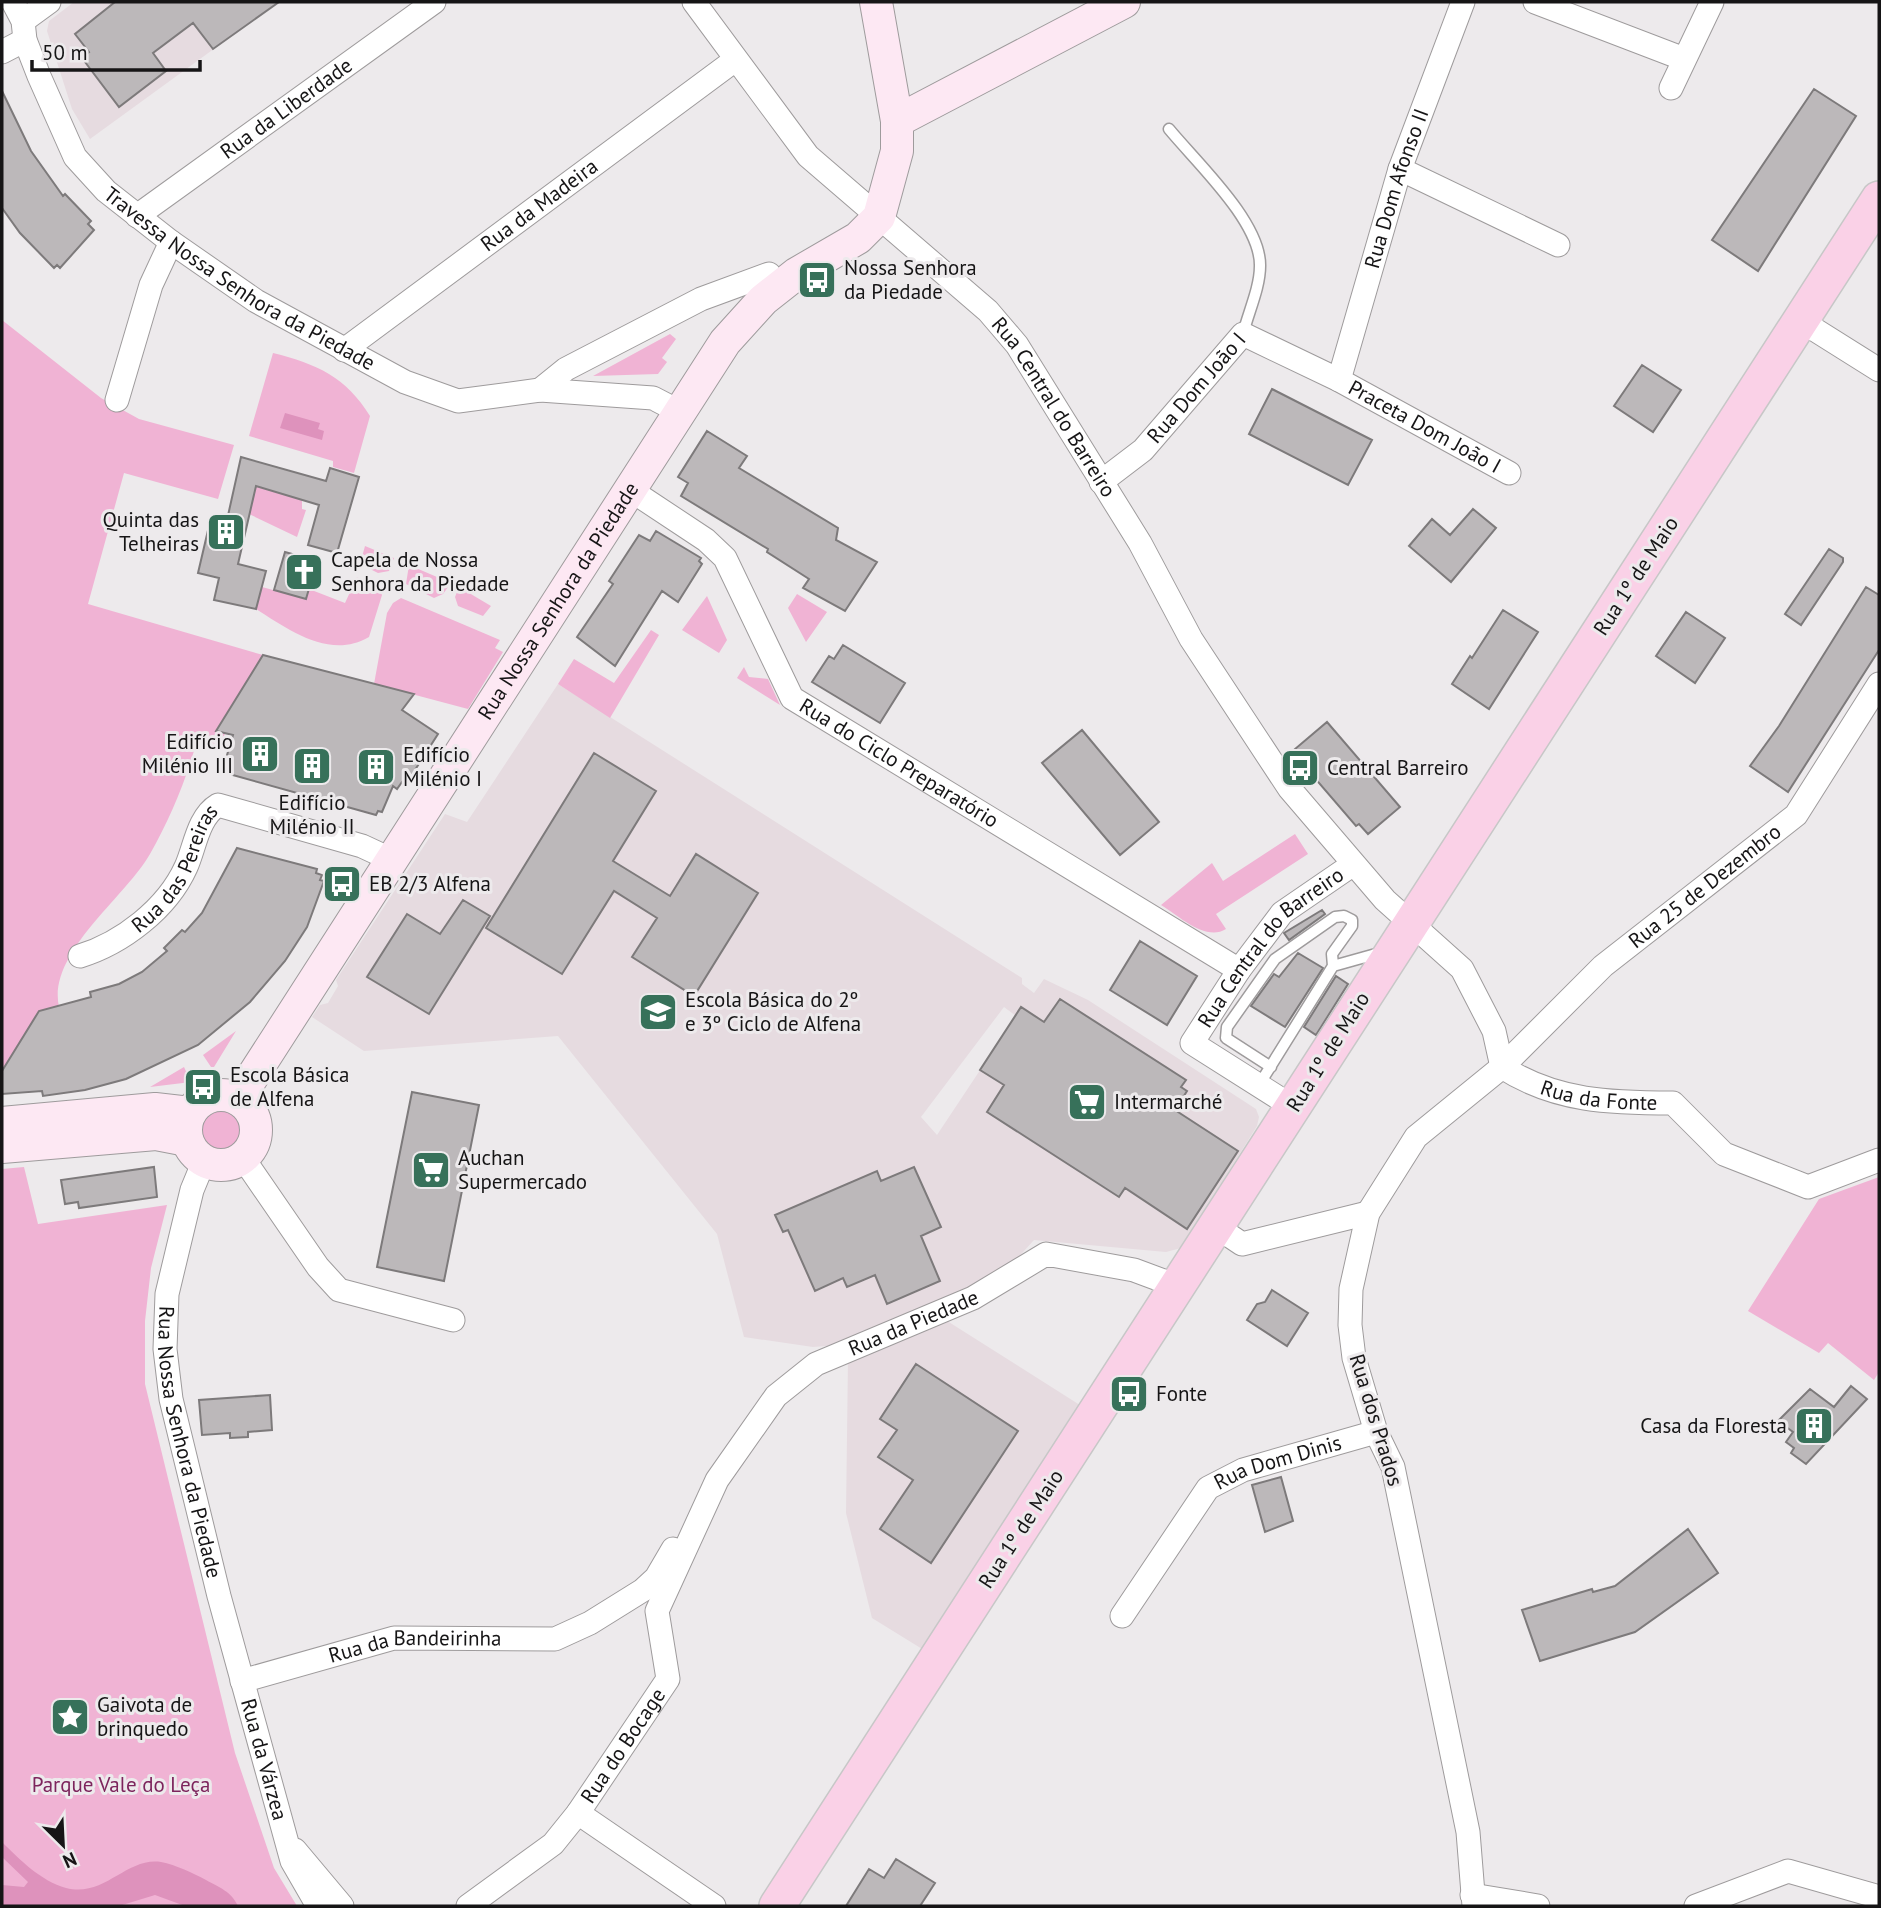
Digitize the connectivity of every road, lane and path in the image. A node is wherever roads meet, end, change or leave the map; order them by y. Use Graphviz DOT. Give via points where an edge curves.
graph roads {
  1 [pos="50,2"];
  2 [pos="434,2"];
  3 [pos="694,2"];
  4 [pos="876,2"];
  5 [pos="1124,2"];
  6 [pos="1463,2"];
  7 [pos="1535,2"];
  8 [pos="1712,2"];
  9 [pos="20,21"];
  10 [pos="2,52"];
  11 [pos="1684,59"];
  12 [pos="736,60"];
  13 [pos="1671,88"];
  14 [pos="897,121"];
  15 [pos="1169,130"];
  16 [pos="1400,169"];
  17 [pos="1879,199"];
  18 [pos="137,216"];
  19 [pos="879,217"];
  20 [pos="171,242"];
  21 [pos="1558,245"];
  22 [pos="769,274"];
  23 [pos="1801,321"];
  24 [pos="1242,334"];
  25 [pos="344,350"];
  26 [pos="1879,370"];
  27 [pos="1339,380"];
  28 [pos="540,390"];
  29 [pos="117,400"];
  30 [pos="678,411"];
  31 [pos="1509,473"];
  32 [pos="1101,482"];
  33 [pos="628,489"];
  34 [pos="1879,684"];
  35 [pos="390,859"];
  36 [pos="1352,865"];
  37 [pos="1404,936"];
  38 [pos="80,956"];
  39 [pos="1333,966"];
  40 [pos="1239,970"];
  41 [pos="1502,1067"];
  42 [pos="1265,1076"];
  43 [pos="238,1099"];
  44 [pos="1293,1107"];
  45 [pos="2,1123"];
  46 [pos="194,1138"];
  47 [pos="2,1147"];
  48 [pos="243,1158"];
  49 [pos="1879,1160"];
  50 [pos="1368,1213"];
  51 [pos="1215,1226"];
  52 [pos="1177,1286"];
  53 [pos="453,1320"];
  54 [pos="1376,1432"];
  55 [pos="704,1504"];
  56 [pos="657,1611"];
  57 [pos="1122,1616"];
  58 [pos="590,1623"];
  59 [pos="242,1681"];
  60 [pos="578,1813"];
  61 [pos="286,1839"];
  62 [pos="1879,1898"];
  63 [pos="1473,1900"];
  64 [pos="318,1906"];
  65 [pos="342,1906"];
  66 [pos="468,1906"];
  67 [pos="714,1906"];
  68 [pos="777,1906"];
  69 [pos="1538,1906"];
  70 [pos="1696,1906"];
  1 -- 9 [label="street"];
  2 -- 18 [label="street, Rua da Liberdade"];
  3 -- 12 [label="street, Rua Central do Barreiro"];
  4 -- 14 [label="street"];
  5 -- 14 [label="street"];
  6 -- 16 [label="street, Rua Dom Afonso II"];
  7 -- 11 [label="street"];
  8 -- 11 [label="street"];
  9 -- 10 [label="street"];
  9 -- 18 [label="street, Travessa Nossa Senhora da Piedade" via="53,113 75,157"];
  11 -- 13 [label="street"];
  12 -- 19 [label="street, Rua Central do Barreiro" via="808,156"];
  12 -- 25 [label="street, Rua da Madeira"];
  14 -- 19 [label="street" via="897,151"];
  15 -- 24 [label="lane" via="1223,193 1258,246 1260,268"];
  16 -- 21 [label="street"];
  16 -- 27 [label="street, Rua Dom Afonso II"];
  17 -- 23 [label="main road, Rua 1º de Maio"];
  18 -- 20 [label="street, Travessa Nossa Senhora da Piedade"];
  19 -- 30 [label="street, Rua Nossa Senhora da Piedade" via="858,239 796,274 763,300 725,342"];
  19 -- 32 [label="street, Rua Central do Barreiro" via="988,311 1017,345"];
  20 -- 25 [label="street, Travessa Nossa Senhora da Piedade" via="256,300"];
  20 -- 29 [label="street" via="151,285"];
  22 -- 28 [label="street" via="701,299 566,369"];
  23 -- 26 [label="street"];
  23 -- 37 [label="main road, Rua 1º de Maio"];
  24 -- 27 [label="street, Rua Dom João I"];
  24 -- 32 [label="street, Rua Dom João I" via="1143,450"];
  25 -- 28 [label="street, Travessa Nossa Senhora da Piedade" via="405,382 458,401"];
  27 -- 31 [label="street, Praceta Dom João I"];
  28 -- 30 [label="street, Travessa Nossa Senhora da Piedade" via="653,398"];
  30 -- 33 [label="street, Rua Nossa Senhora da Piedade"];
  32 -- 36 [label="street, Rua Central do Barreiro" via="1191,639 1289,788"];
  33 -- 35 [label="street, Rua Nossa Senhora da Piedade"];
  33 -- 40 [label="street, Rua do Ciclo Preparatório" via="706,540 725,558 792,698"];
  34 -- 41 [label="street, Rua 25 de Dezembro" via="1796,814 1603,966"];
  35 -- 38 [label="street, Rua das Pereiras" via="362,846 218,805 204,818 185,870 150,914 117,941"];
  35 -- 43 [label="street, Rua Nossa Senhora da Piedade"];
  36 -- 37 [label="street, Rua Central do Barreiro"];
  36 -- 40 [label="street, Rua Central do Barreiro" via="1282,913"];
  37 -- 39 [label="lane"];
  37 -- 41 [label="street, Rua Central do Barreiro" via="1462,969 1494,1031"];
  37 -- 44 [label="main road, Rua 1º de Maio"];
  39 -- 42 [label="lane"];
  39 -- 42 [label="lane" via="1332,954 1352,926 1352,920 1344,916 1335,917 1275,959 1227,1027 1226,1038"];
  40 -- 42 [label="street, Rua Central do Barreiro" via="1192,1043"];
  41 -- 49 [label="street, Rua da Fonte" via="1525,1082 1583,1100 1673,1103 1724,1154 1808,1187"];
  41 -- 50 [label="street, Rua dos Prados" via="1416,1137"];
  42 -- 44 [label="street, Rua Central do Barreiro"];
  43 -- 46 [label="street" via="225,1094 199,1102"];
  43 -- 48 [label="street" via="249,1108 256,1127 253,1147"];
  44 -- 51 [label="main road, Rua 1º de Maio"];
  45 -- 46 [label="street" via="155,1109"];
  46 -- 47 [label="street" via="156,1134"];
  46 -- 48 [label="street" via="217,1165"];
  46 -- 59 [label="street, Rua Nossa Senhora da Piedade" via="192,1190 167,1294 165,1349 171,1399"];
  48 -- 53 [label="street" via="339,1290"];
  50 -- 51 [label="street" via="1242,1244"];
  50 -- 54 [label="street, Rua dos Prados" via="1351,1289 1350,1325 1354,1358"];
  51 -- 52 [label="main road, Rua 1º de Maio"];
  52 -- 55 [label="street, Rua da Piedade" via="1134,1270 1046,1254 973,1298 816,1364 776,1396"];
  52 -- 68 [label="main road, Rua 1º de Maio"];
  54 -- 57 [label="street, Rua Dom Dinis" via="1243,1470 1208,1488"];
  54 -- 63 [label="street, Rua dos Prados" via="1393,1467 1468,1832"];
  55 -- 56 [label="street"];
  55 -- 58 [label="street, Rua da Bandeirinha" via="656,1578"];
  56 -- 58 [label="street, Rua da Bandeirinha" via="648,1605"];
  56 -- 60 [label="street, Rua do Bocage" via="668,1679"];
  58 -- 59 [label="street, Rua da Bandeirinha" via="555,1639 394,1638"];
  59 -- 61 [label="street, Rua da Várzea"];
  60 -- 66 [label="street, Rua do Bocage" via="553,1844"];
  60 -- 67 [label="street"];
  61 -- 64 [label="street, Rua da Várzea" via="300,1880"];
  61 -- 65 [label="street, Rua da Várzea"];
  62 -- 70 [label="street" via="1788,1871"];
  63 -- 69 [label="street"];
}
